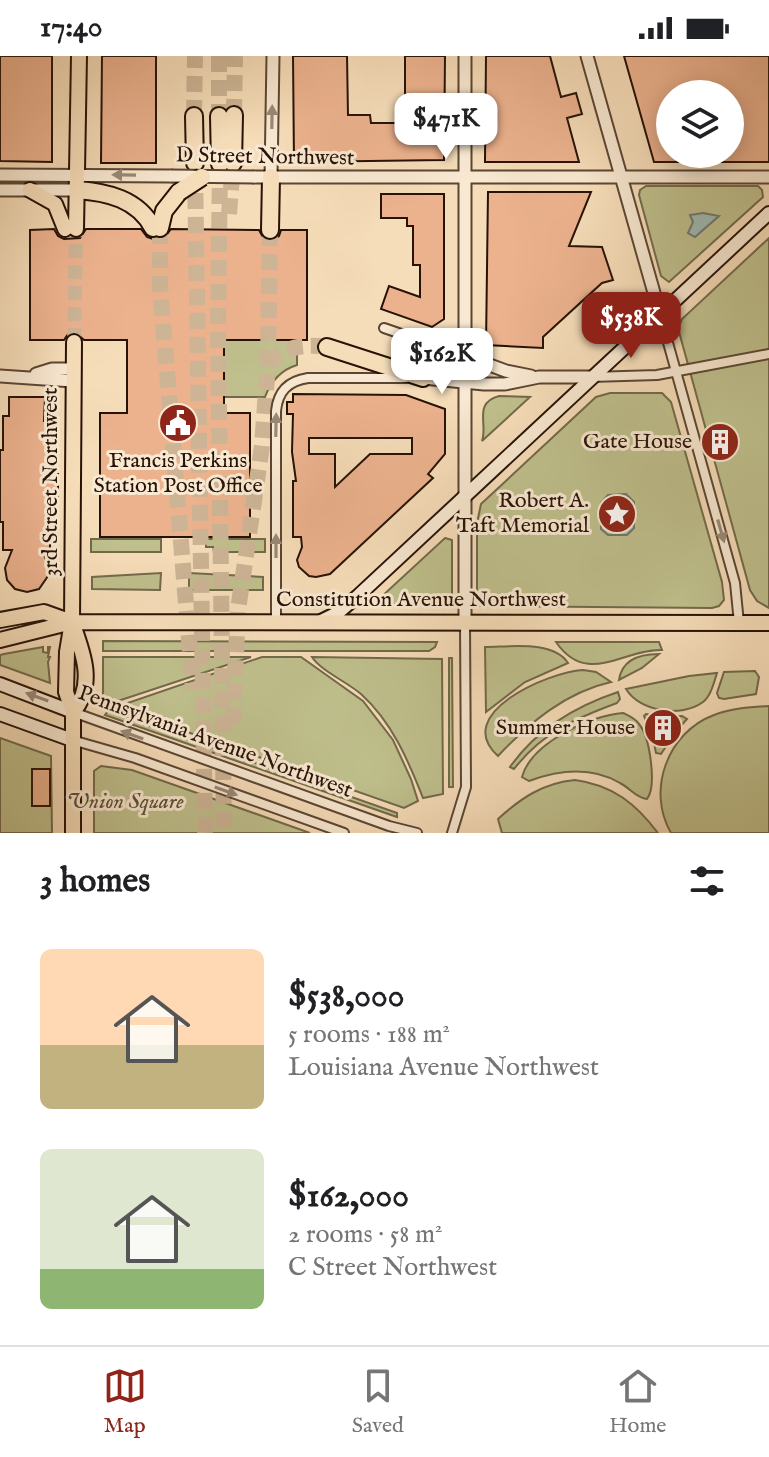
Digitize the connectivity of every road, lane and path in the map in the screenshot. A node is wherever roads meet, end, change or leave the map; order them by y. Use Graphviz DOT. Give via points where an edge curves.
graph roads {
  1 [pos="79,56"];
  2 [pos="273,56"];
  3 [pos="465,56"];
  4 [pos="587,56"];
  5 [pos="194,116"];
  6 [pos="227,116"];
  7 [pos="226,164"];
  8 [pos="198,170"];
  9 [pos="0,175"];
  10 [pos="263,177"];
  11 [pos="769,177"];
  12 [pos="464,178"];
  13 [pos="622,178"];
  14 [pos="77,182"];
  15 [pos="175,184"];
  16 [pos="0,190"];
  17 [pos="30,190"];
  18 [pos="769,213"];
  19 [pos="270,230"];
  20 [pos="660,314"];
  21 [pos="384,328"];
  22 [pos="74,342"];
  23 [pos="327,347"];
  24 [pos="769,354"];
  25 [pos="465,356"];
  26 [pos="675,372"];
  27 [pos="73,375"];
  28 [pos="0,376"];
  29 [pos="539,377"];
  30 [pos="590,377"];
  31 [pos="423,378"];
  32 [pos="465,381"];
  33 [pos="465,495"];
  34 [pos="0,620"];
  35 [pos="72,622"];
  36 [pos="276,622"];
  37 [pos="315,623"];
  38 [pos="465,623"];
  39 [pos="739,623"];
  40 [pos="769,623"];
  41 [pos="0,640"];
  42 [pos="0,684"];
  43 [pos="73,712"];
  44 [pos="0,714"];
  45 [pos="72,740"];
  46 [pos="73,833"];
  47 [pos="344,833"];
  48 [pos="417,833"];
  49 [pos="441,833"];
  50 [pos="450,833"];
  1 -- 14 [label="main road"];
  10 -- 2 [label="street, one-way"];
  3 -- 12 [label="street"];
  4 -- 13 [label="street"];
  5 -- 8 [label="highway"];
  6 -- 7 [label="highway"];
  8 -- 10 [label="street, D Street Northwest, bridge"];
  8 -- 15 [label="highway, bridge"];
  9 -- 14 [label="street, D Street Northwest"];
  10 -- 12 [label="street, D Street Northwest"];
  10 -- 19 [label="highway"];
  11 -- 13 [label="street, D Street Northwest"];
  12 -- 13 [label="street, D Street Northwest"];
  12 -- 25 [label="street"];
  13 -- 20 [label="street"];
  15 -- 14 [label="street, D Street Northwest, one-way"];
  14 -- 15 [label="highway" via="123,200 156,228"];
  14 -- 17 [label="street"];
  14 -- 17 [label="main road" via="70,229 55,204"];
  16 -- 17 [label="street"];
  18 -- 20 [label="main road"];
  20 -- 26 [label="street"];
  20 -- 30 [label="main road"];
  21 -- 25 [label="street"];
  22 -- 27 [label="main road, 3rd Street Northwest"];
  23 -- 31 [label="highway"];
  24 -- 26 [label="street"];
  25 -- 29 [label="street"];
  25 -- 32 [label="street"];
  26 -- 30 [label="street"];
  26 -- 39 [label="street, one-way" via="735,583"];
  27 -- 28 [label="street"];
  27 -- 35 [label="main road, 3rd Street Northwest"];
  29 -- 30 [label="street"];
  29 -- 32 [label="street" via="505,384"];
  30 -- 33 [label="main road"];
  31 -- 32 [label="street"];
  36 -- 31 [label="street, one-way" via="278,397 288,384 308,378"];
  32 -- 33 [label="street"];
  33 -- 37 [label="main road" via="345,607"];
  33 -- 38 [label="street"];
  34 -- 35 [label="main road, Constitution Avenue Northwest" via="44,612"];
  35 -- 36 [label="main road, Constitution Avenue Northwest"];
  35 -- 41 [label="main road, Constitution Avenue Northwest"];
  35 -- 43 [label="main road, 3rd Street Northwest" via="66,692"];
  36 -- 37 [label="main road, Constitution Avenue Northwest"];
  37 -- 38 [label="main road, Constitution Avenue Northwest"];
  38 -- 39 [label="main road, Constitution Avenue Northwest"];
  38 -- 50 [label="street" via="466,787"];
  39 -- 40 [label="main road, Constitution Avenue Northwest"];
  43 -- 42 [label="main road, Pennsylvania Avenue Northwest, one-way"];
  43 -- 45 [label="main road, 3rd Street Northwest"];
  48 -- 43 [label="street, Pennsylvania Avenue Northwest, one-way"];
  44 -- 45 [label="main road, Pennsylvania Avenue Northwest"];
  45 -- 46 [label="main road, 3rd Street Northwest"];
  45 -- 47 [label="street, Pennsylvania Avenue Northwest, one-way"];
  49 -- 50 [label="street"];
}
